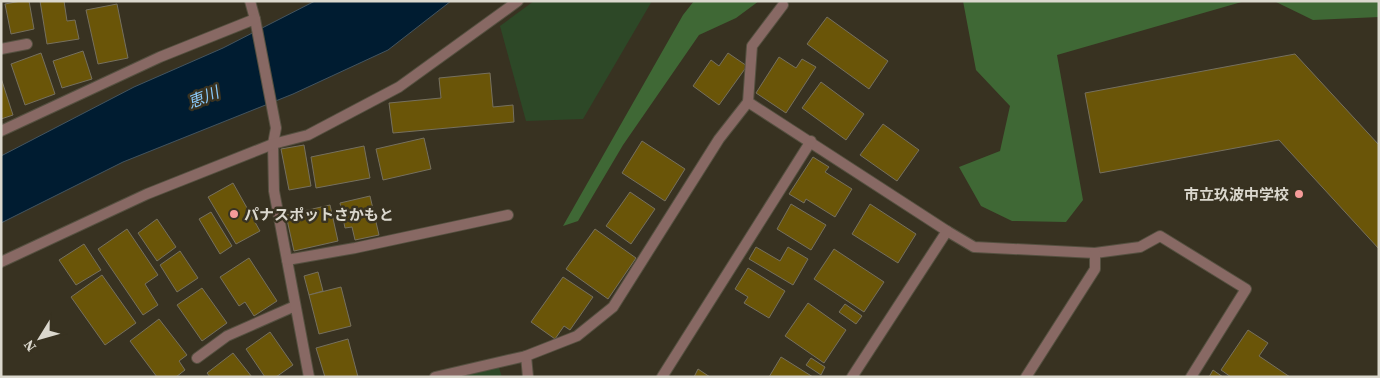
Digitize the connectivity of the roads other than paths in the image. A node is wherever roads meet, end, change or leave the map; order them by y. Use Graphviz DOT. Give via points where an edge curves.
graph roads {
  1 [pos="250,1"];
  2 [pos="518,1"];
  3 [pos="783,5"];
  4 [pos="256,24"];
  5 [pos="27,44"];
  6 [pos="1,49"];
  7 [pos="748,102"];
  8 [pos="1,131"];
  9 [pos="811,141"];
  10 [pos="273,144"];
  11 [pos="508,215"];
  12 [pos="947,231"];
  13 [pos="1095,253"];
  14 [pos="287,260"];
  15 [pos="1,262"];
  16 [pos="296,306"];
  17 [pos="526,356"];
  18 [pos="197,358"];
  19 [pos="309,377"];
  20 [pos="435,377"];
  21 [pos="528,377"];
  22 [pos="662,377"];
  23 [pos="852,377"];
  24 [pos="1026,377"];
  25 [pos="1191,377"];
  1 -- 4 [label="street"];
  2 -- 10 [label="street" via="399,86 308,135"];
  3 -- 7 [label="street" via="752,46"];
  4 -- 8 [label="street" via="160,57"];
  4 -- 10 [label="street" via="276,128"];
  5 -- 6 [label="street"];
  7 -- 9 [label="street"];
  7 -- 17 [label="street" via="719,139 613,307 577,336"];
  9 -- 12 [label="street"];
  9 -- 22 [label="street"];
  10 -- 14 [label="street" via="274,191"];
  10 -- 15 [label="street" via="147,194"];
  11 -- 14 [label="street"];
  12 -- 13 [label="street" via="974,247"];
  12 -- 23 [label="street"];
  13 -- 24 [label="street" via="1096,269"];
  13 -- 25 [label="street" via="1140,247 1160,236 1246,289"];
  14 -- 16 [label="street"];
  16 -- 18 [label="street" via="227,336"];
  16 -- 19 [label="street"];
  17 -- 20 [label="street"];
  17 -- 21 [label="street"];
}
